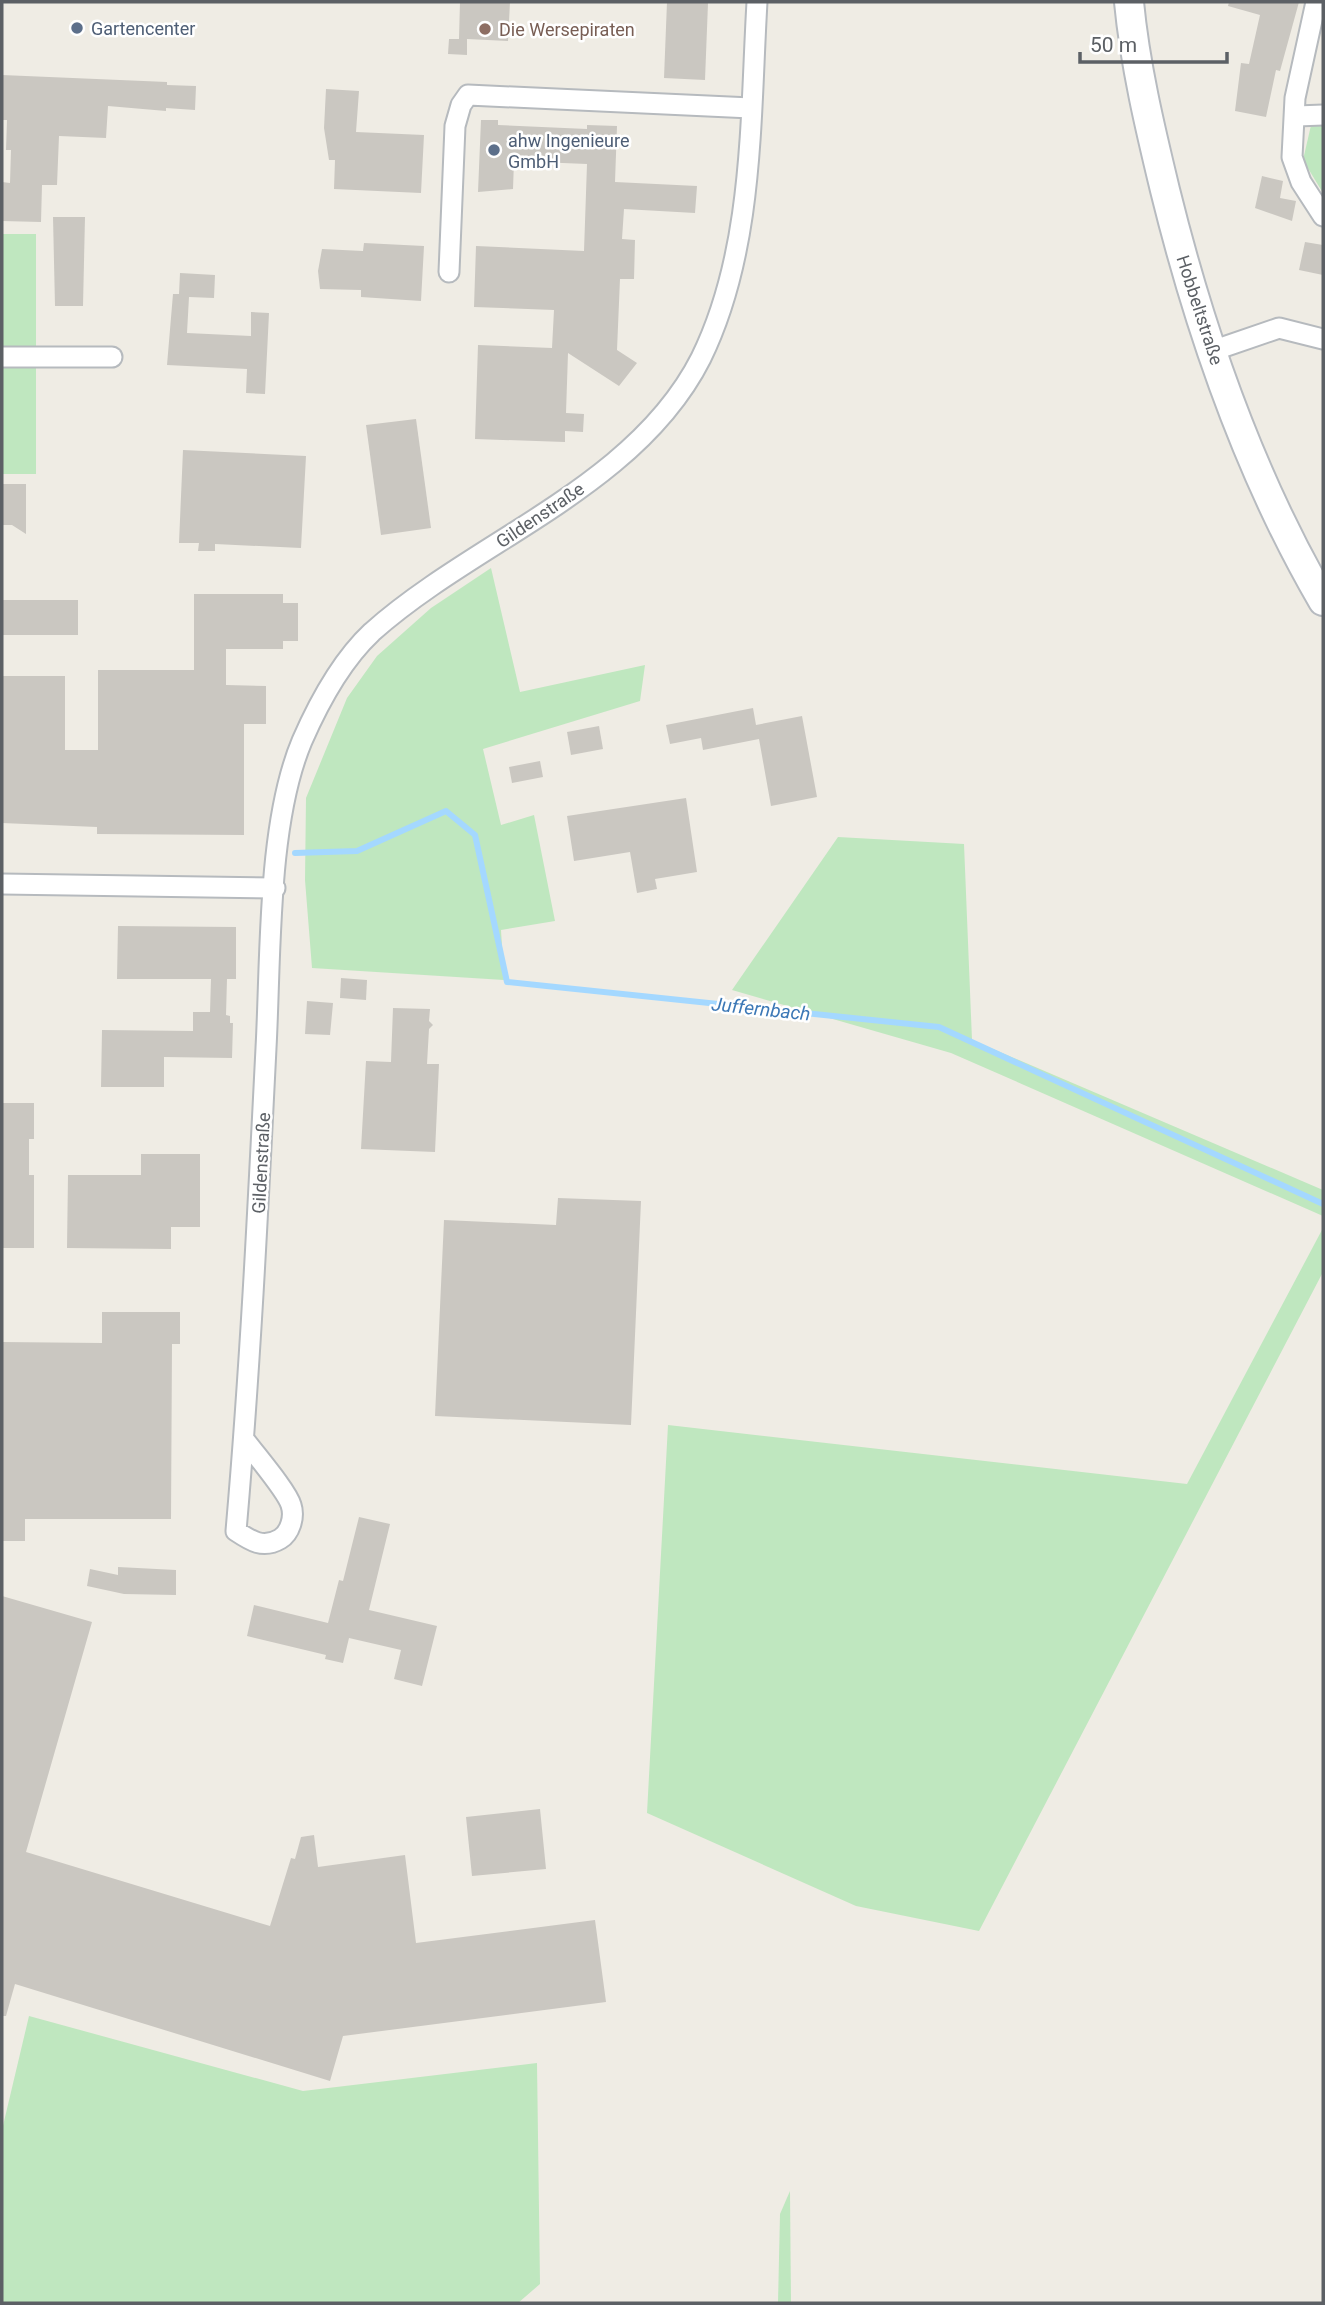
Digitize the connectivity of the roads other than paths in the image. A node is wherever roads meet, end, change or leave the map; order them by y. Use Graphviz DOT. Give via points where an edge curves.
graph roads {
  1 [pos="757,2"];
  2 [pos="1129,2"];
  3 [pos="1315,2"];
  4 [pos="751,108"];
  5 [pos="1323,115"];
  6 [pos="1297,116"];
  7 [pos="1323,216"];
  8 [pos="449,272"];
  9 [pos="1323,339"];
  10 [pos="1212,351"];
  11 [pos="2,357"];
  12 [pos="112,357"];
  13 [pos="1323,601"];
  14 [pos="2,884"];
  15 [pos="275,888"];
  16 [pos="244,1439"];
  1 -- 4 [label="street, Gildenstraße"];
  2 -- 10 [label="street, Hobbeltstraße" via="1150,128 1180,249"];
  3 -- 6 [label="street" via="1295,98"];
  4 -- 8 [label="street" via="468,95 455,126"];
  4 -- 15 [label="street, Gildenstraße" via="744,195 731,271 720,313 699,362 660,418 604,471 420,594 369,635 339,672 303,740 286,788"];
  5 -- 6 [label="street"];
  6 -- 7 [label="street" via="1293,157 1301,182"];
  9 -- 10 [label="street" via="1279,328"];
  10 -- 13 [label="street, Hobbeltstraße" via="1271,500"];
  11 -- 12 [label="street"];
  14 -- 15 [label="street"];
  15 -- 16 [label="street, Gildenstraße"];
  16 -- 16 [label="street, Gildenstraße" via="236,1531 254,1543 270,1545 292,1524 291,1505"];
}
